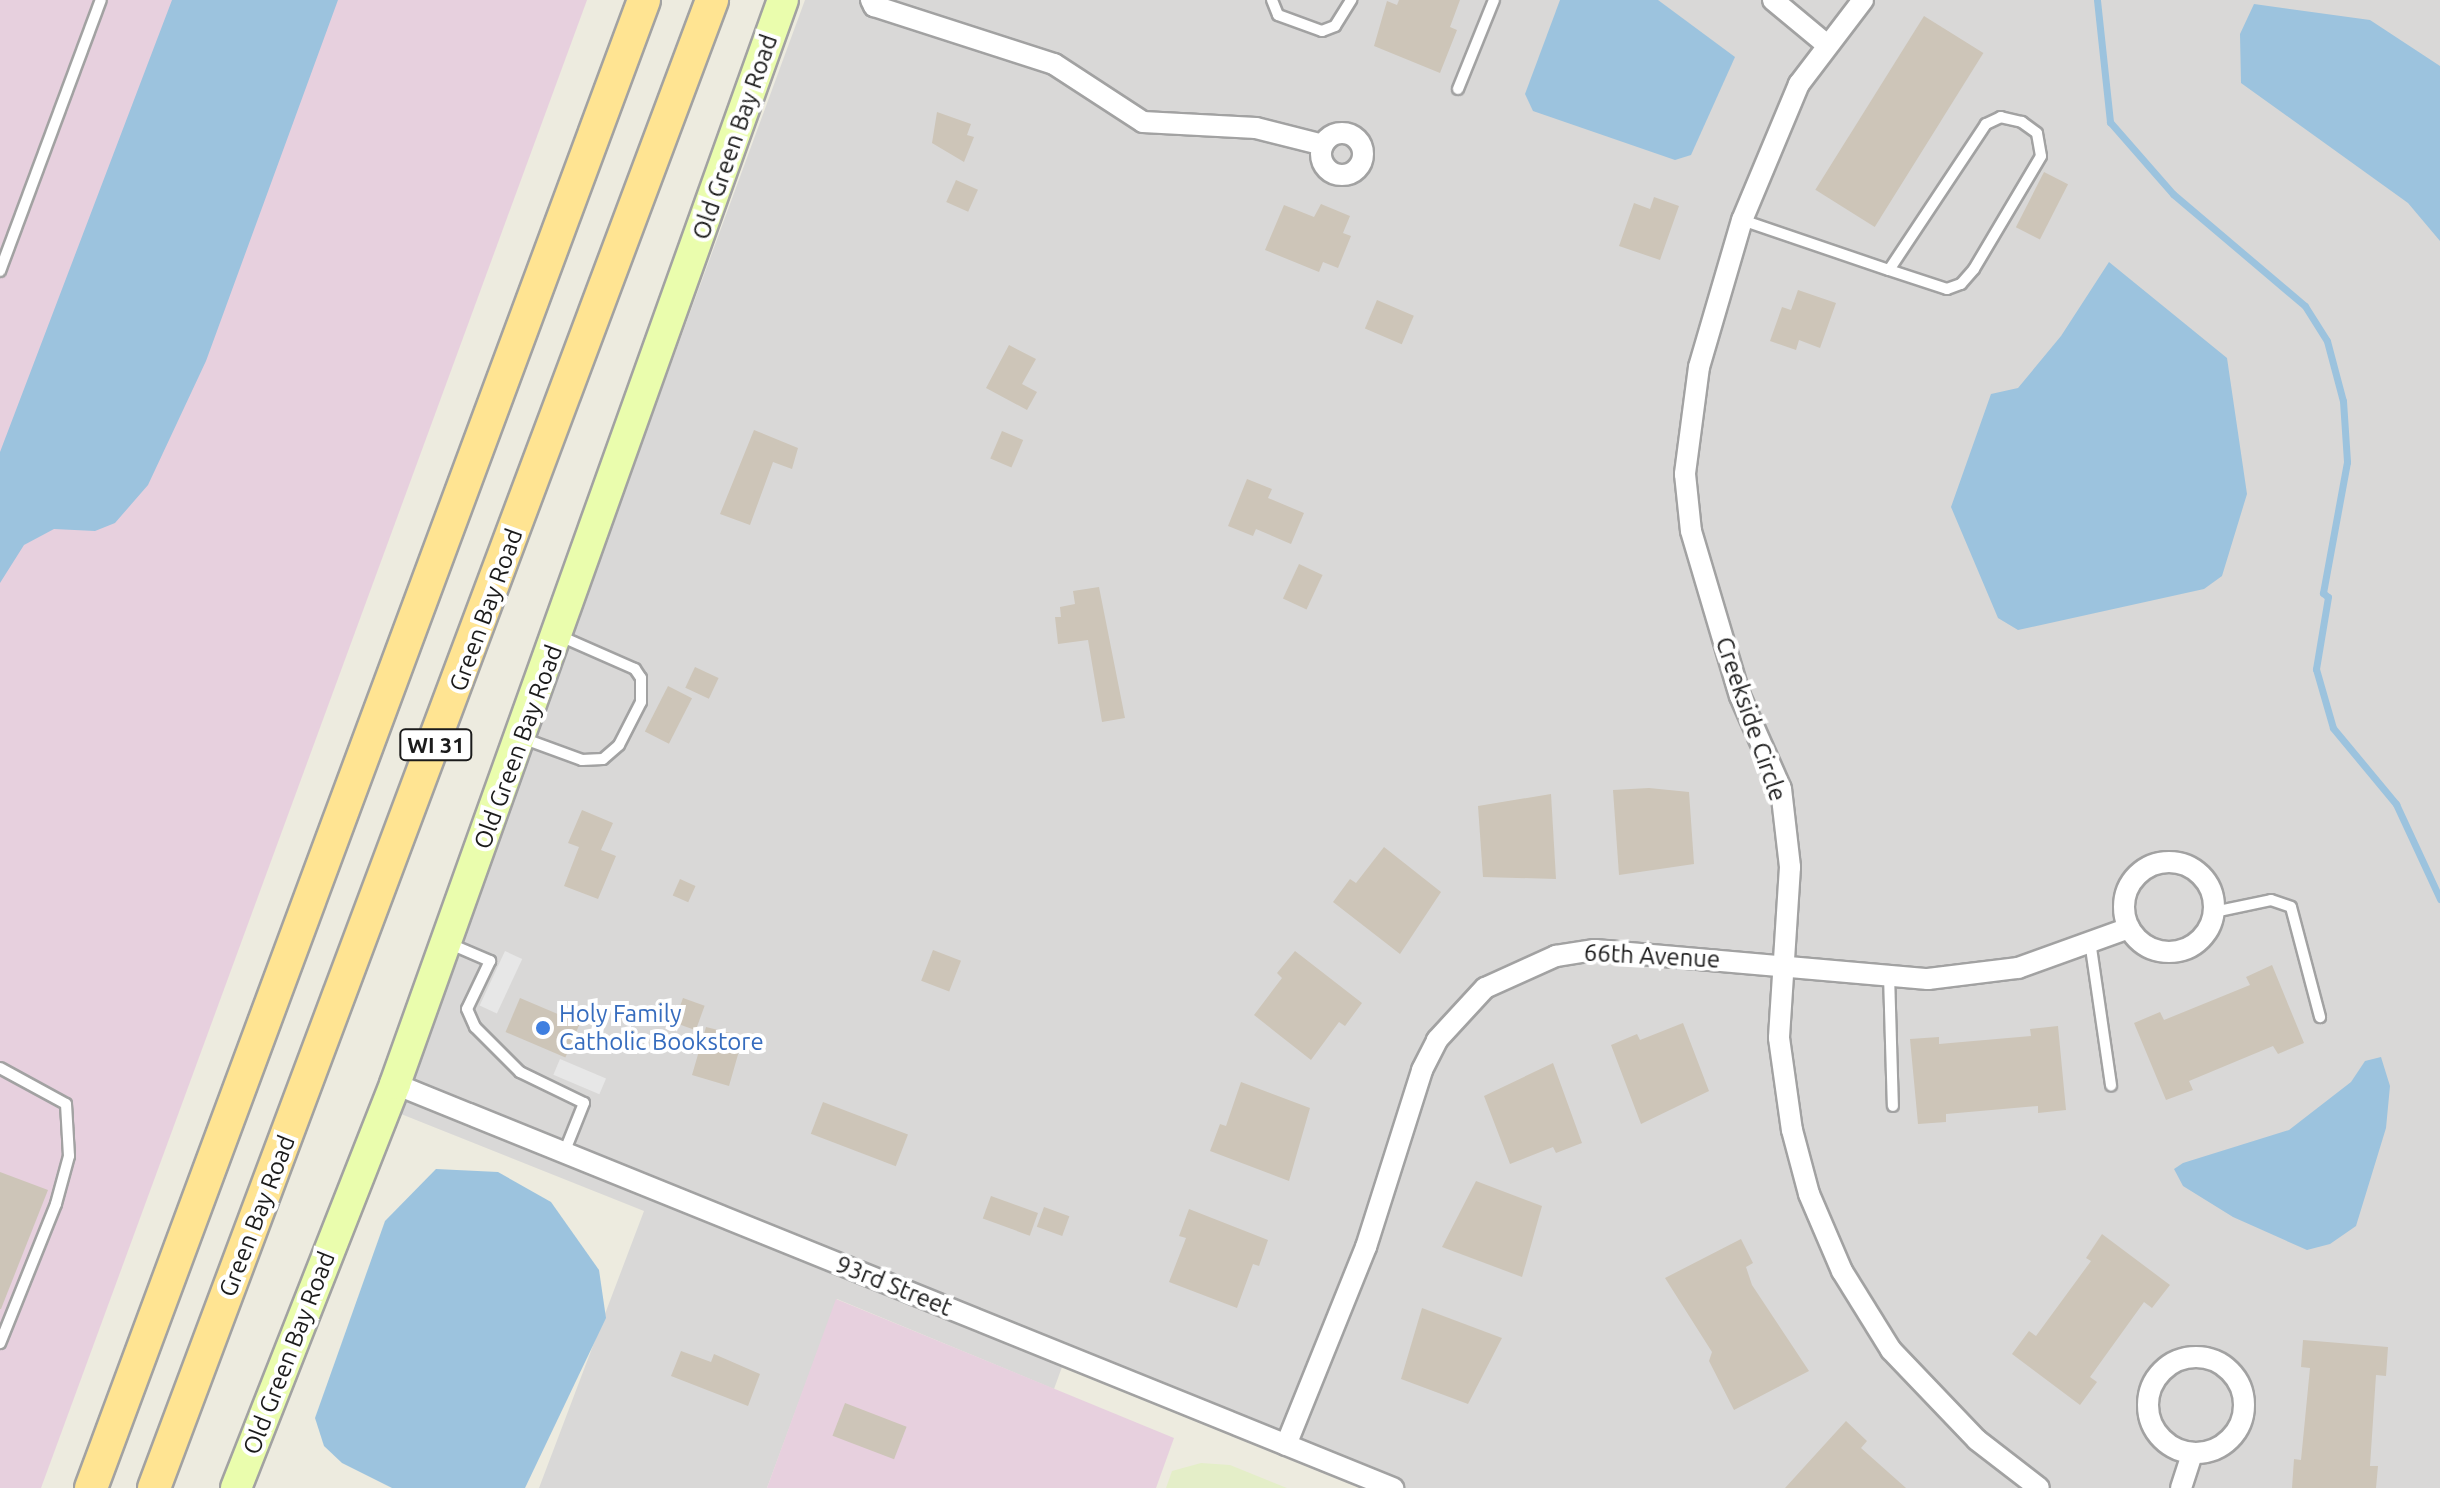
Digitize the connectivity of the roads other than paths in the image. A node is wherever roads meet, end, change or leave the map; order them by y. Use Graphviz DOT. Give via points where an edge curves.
graph roads {
  1 [pos="101,0"];
  2 [pos="644,0"];
  3 [pos="712,0"];
  4 [pos="783,0"];
  5 [pos="871,0"];
  6 [pos="1272,0"];
  7 [pos="1351,0"];
  8 [pos="1494,0"];
  9 [pos="1773,0"];
  10 [pos="1863,0"];
  11 [pos="1826,44"];
  12 [pos="1458,89"];
  13 [pos="1323,145"];
  14 [pos="1742,220"];
  15 [pos="1889,270"];
  16 [pos="0,271"];
  17 [pos="558,635"];
  18 [pos="521,738"];
  19 [pos="2214,912"];
  20 [pos="2129,928"];
  21 [pos="2090,941"];
  22 [pos="446,942"];
  23 [pos="1782,965"];
  24 [pos="1889,975"];
  25 [pos="2320,1017"];
  26 [pos="0,1068"];
  27 [pos="395,1084"];
  28 [pos="2111,1085"];
  29 [pos="1893,1106"];
  30 [pos="564,1153"];
  31 [pos="0,1343"];
  32 [pos="1286,1445"];
  33 [pos="2192,1454"];
  34 [pos="91,1488"];
  35 [pos="154,1488"];
  36 [pos="236,1488"];
  37 [pos="1393,1488"];
  38 [pos="2039,1488"];
  39 [pos="2181,1488"];
  1 -- 16 [label="lane"];
  2 -- 34 [label="main road, WI 31"];
  3 -- 35 [label="main road, Green Bay Road / WI 31"];
  4 -- 17 [label="street, Old Green Bay Road"];
  5 -- 13 [label="street" via="874,6 1054,64 1143,122 1256,128"];
  6 -- 7 [label="lane" via="1278,15 1322,31 1335,26"];
  8 -- 12 [label="lane"];
  9 -- 11 [label="street"];
  10 -- 11 [label="street, Creekside Circle"];
  11 -- 14 [label="street, Creekside Circle" via="1799,84"];
  14 -- 15 [label="lane"];
  14 -- 23 [label="street, Creekside Circle" via="1699,367 1685,474 1691,531 1740,696 1781,789 1790,867"];
  15 -- 15 [label="lane" via="1947,289 1961,284 2041,156 2037,133 2001,117 1986,124"];
  17 -- 18 [label="street, Old Green Bay Road"];
  17 -- 18 [label="lane" via="635,669 641,678 641,702 619,745 603,759 582,760"];
  18 -- 22 [label="street, Old Green Bay Road"];
  19 -- 20 [label="street" via="2202,938 2178,951 2150,948"];
  19 -- 20 [label="street" via="2208,884 2198,872 2184,865 2154,865 2140,872 2125,898"];
  19 -- 25 [label="lane" via="2271,900 2291,907"];
  20 -- 21 [label="street, 66th Avenue"];
  21 -- 24 [label="street, 66th Avenue" via="2018,968 1928,979"];
  21 -- 28 [label="lane"];
  22 -- 27 [label="street, Old Green Bay Road"];
  22 -- 30 [label="lane" via="490,961 467,1009 468,1019 488,1043 520,1072 584,1103"];
  23 -- 24 [label="street, 66th Avenue"];
  23 -- 32 [label="street, 66th Avenue" via="1575,951 1485,988 1437,1040 1422,1070 1366,1247"];
  23 -- 38 [label="street, Creekside Circle" via="1779,1038 1792,1130 1809,1194 1842,1271 1884,1340 1936,1400"];
  24 -- 29 [label="lane"];
  26 -- 31 [label="lane" via="66,1104 69,1156 56,1204"];
  27 -- 30 [label="street, 93rd Street"];
  27 -- 36 [label="street, Old Green Bay Road"];
  30 -- 32 [label="street, 93rd Street"];
  32 -- 37 [label="street, 93rd Street"];
  33 -- 33 [label="street" via="2223,1445 2243,1419 2241,1387 2232,1373 2205,1358 2175,1361 2163,1370 2149,1396 2153,1426 2161,1439"];
  33 -- 39 [label="street"];
}
